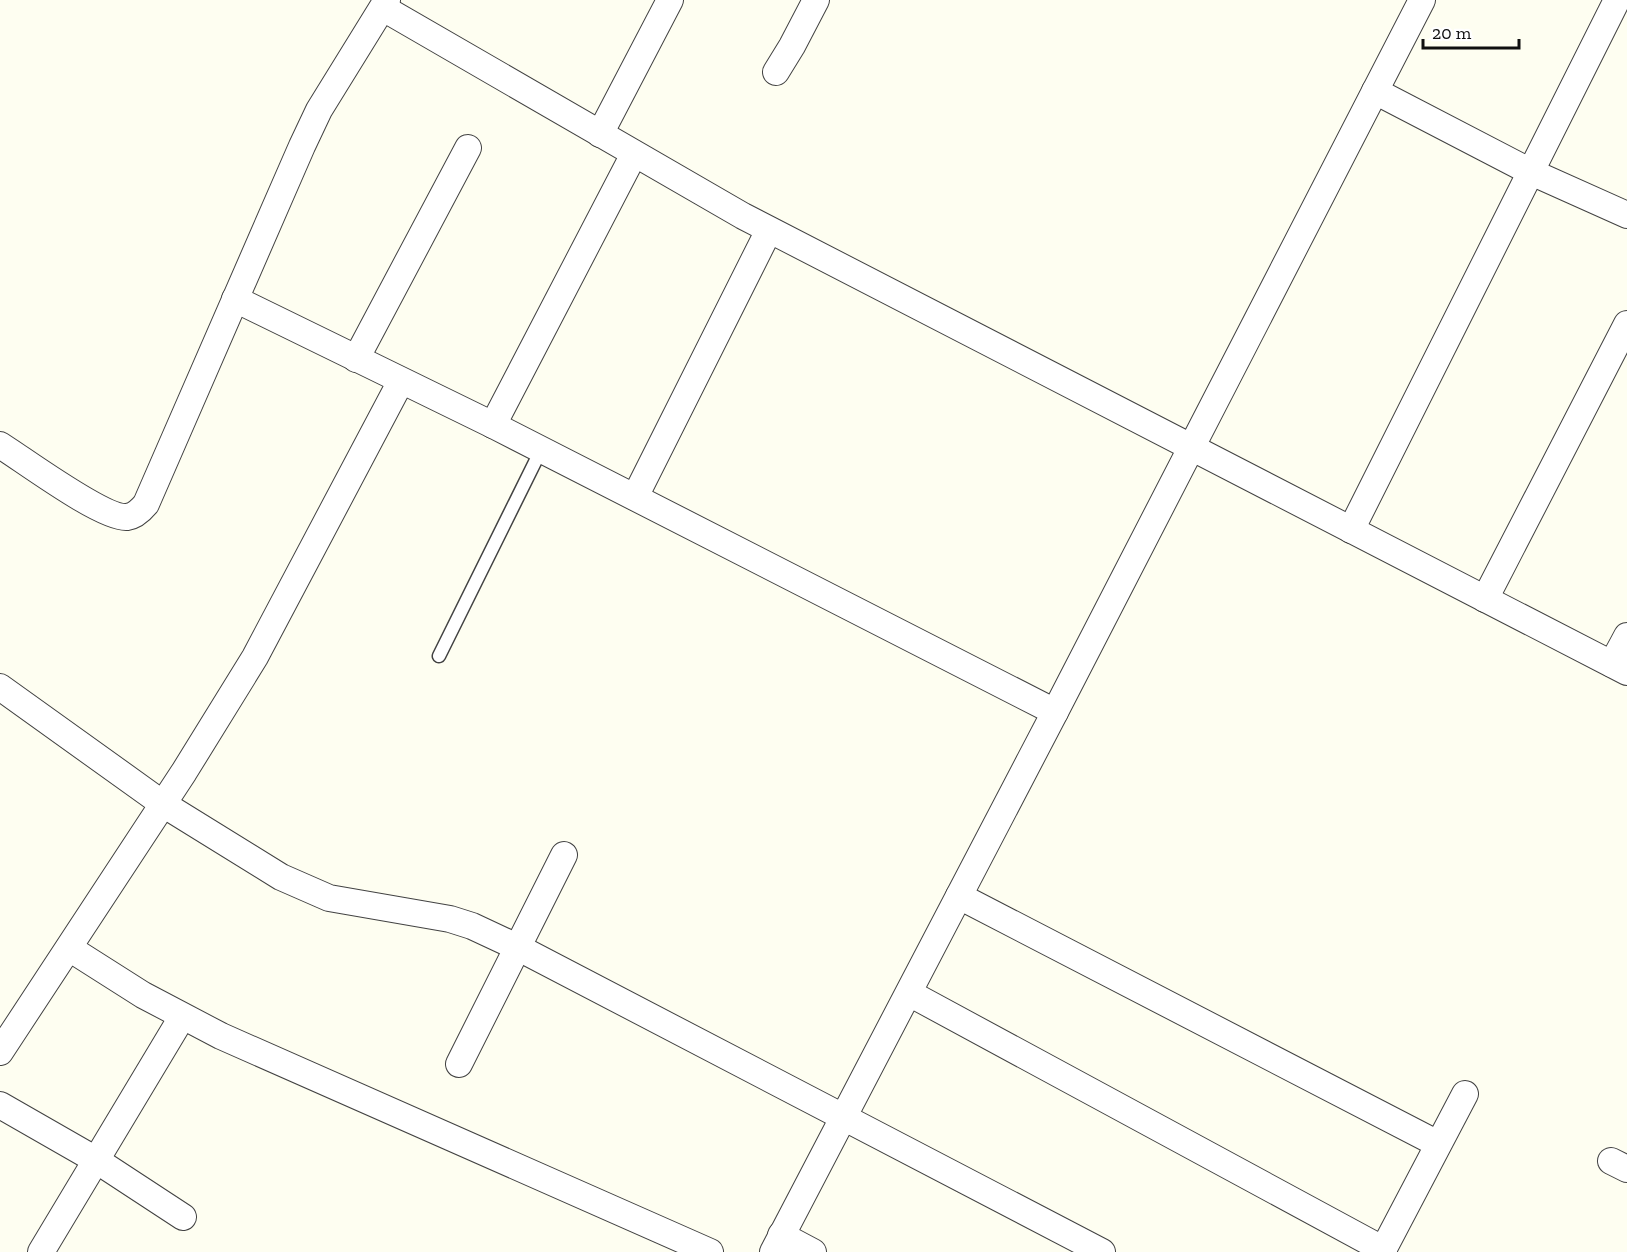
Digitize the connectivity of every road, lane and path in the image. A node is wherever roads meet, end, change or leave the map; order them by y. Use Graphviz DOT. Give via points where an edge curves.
graph roads {
  1 [pos="816,0"];
  2 [pos="1422,0"];
  3 [pos="1617,0"];
  4 [pos="667,1"];
  5 [pos="385,4"];
  6 [pos="776,72"];
  7 [pos="1375,91"];
  8 [pos="600,134"];
  9 [pos="468,148"];
  10 [pos="634,154"];
  11 [pos="1531,172"];
  12 [pos="1627,215"];
  13 [pos="769,230"];
  14 [pos="235,299"];
  15 [pos="1627,324"];
  16 [pos="356,359"];
  17 [pos="401,381"];
  18 [pos="493,425"];
  19 [pos="0,445"];
  20 [pos="1191,447"];
  21 [pos="541,450"];
  22 [pos="635,497"];
  23 [pos="1351,530"];
  24 [pos="1485,598"];
  25 [pos="1627,636"];
  26 [pos="439,656"];
  27 [pos="1620,668"];
  28 [pos="0,687"];
  29 [pos="1055,712"];
  30 [pos="163,804"];
  31 [pos="564,855"];
  32 [pos="959,896"];
  33 [pos="518,947"];
  34 [pos="69,948"];
  35 [pos="909,993"];
  36 [pos="182,1017"];
  37 [pos="0,1052"];
  38 [pos="459,1064"];
  39 [pos="1465,1094"];
  40 [pos="0,1105"];
  41 [pos="843,1117"];
  42 [pos="1438,1144"];
  43 [pos="96,1160"];
  44 [pos="183,1217"];
  45 [pos="777,1243"];
  46 [pos="1383,1251"];
  47 [pos="41,1252"];
  48 [pos="711,1252"];
  49 [pos="813,1252"];
  50 [pos="1102,1252"];
  1 -- 6 [label="street"];
  2 -- 7 [label="street"];
  3 -- 11 [label="street"];
  4 -- 8 [label="street"];
  5 -- 8 [label="street"];
  5 -- 14 [label="street" via="320,110"];
  7 -- 11 [label="street"];
  7 -- 20 [label="street"];
  8 -- 10 [label="street"];
  9 -- 16 [label="street"];
  10 -- 13 [label="street"];
  10 -- 18 [label="street"];
  11 -- 12 [label="street"];
  11 -- 23 [label="street"];
  13 -- 20 [label="street"];
  13 -- 22 [label="street"];
  14 -- 16 [label="street"];
  14 -- 19 [label="street" via="154,489 138,513 117,516 98,508"];
  15 -- 24 [label="street"];
  16 -- 17 [label="street"];
  17 -- 18 [label="street"];
  17 -- 30 [label="street" via="255,657"];
  18 -- 21 [label="street"];
  20 -- 23 [label="street"];
  20 -- 29 [label="street"];
  21 -- 22 [label="street"];
  21 -- 26 [label="lane"];
  22 -- 29 [label="street"];
  23 -- 24 [label="street"];
  24 -- 27 [label="street"];
  25 -- 27 [label="street"];
  28 -- 30 [label="street"];
  29 -- 32 [label="street"];
  30 -- 33 [label="street" via="281,877 329,898 450,919"];
  30 -- 34 [label="street"];
  31 -- 33 [label="street"];
  32 -- 35 [label="street"];
  32 -- 42 [label="street"];
  33 -- 38 [label="street"];
  33 -- 41 [label="street"];
  34 -- 36 [label="street"];
  34 -- 37 [label="street"];
  35 -- 41 [label="street"];
  35 -- 46 [label="street"];
  36 -- 43 [label="street"];
  36 -- 48 [label="street"];
  39 -- 42 [label="street"];
  40 -- 43 [label="street"];
  41 -- 45 [label="street"];
  41 -- 50 [label="street"];
  42 -- 46 [label="street"];
  43 -- 44 [label="street"];
  43 -- 47 [label="street"];
  45 -- 49 [label="street"];
}
